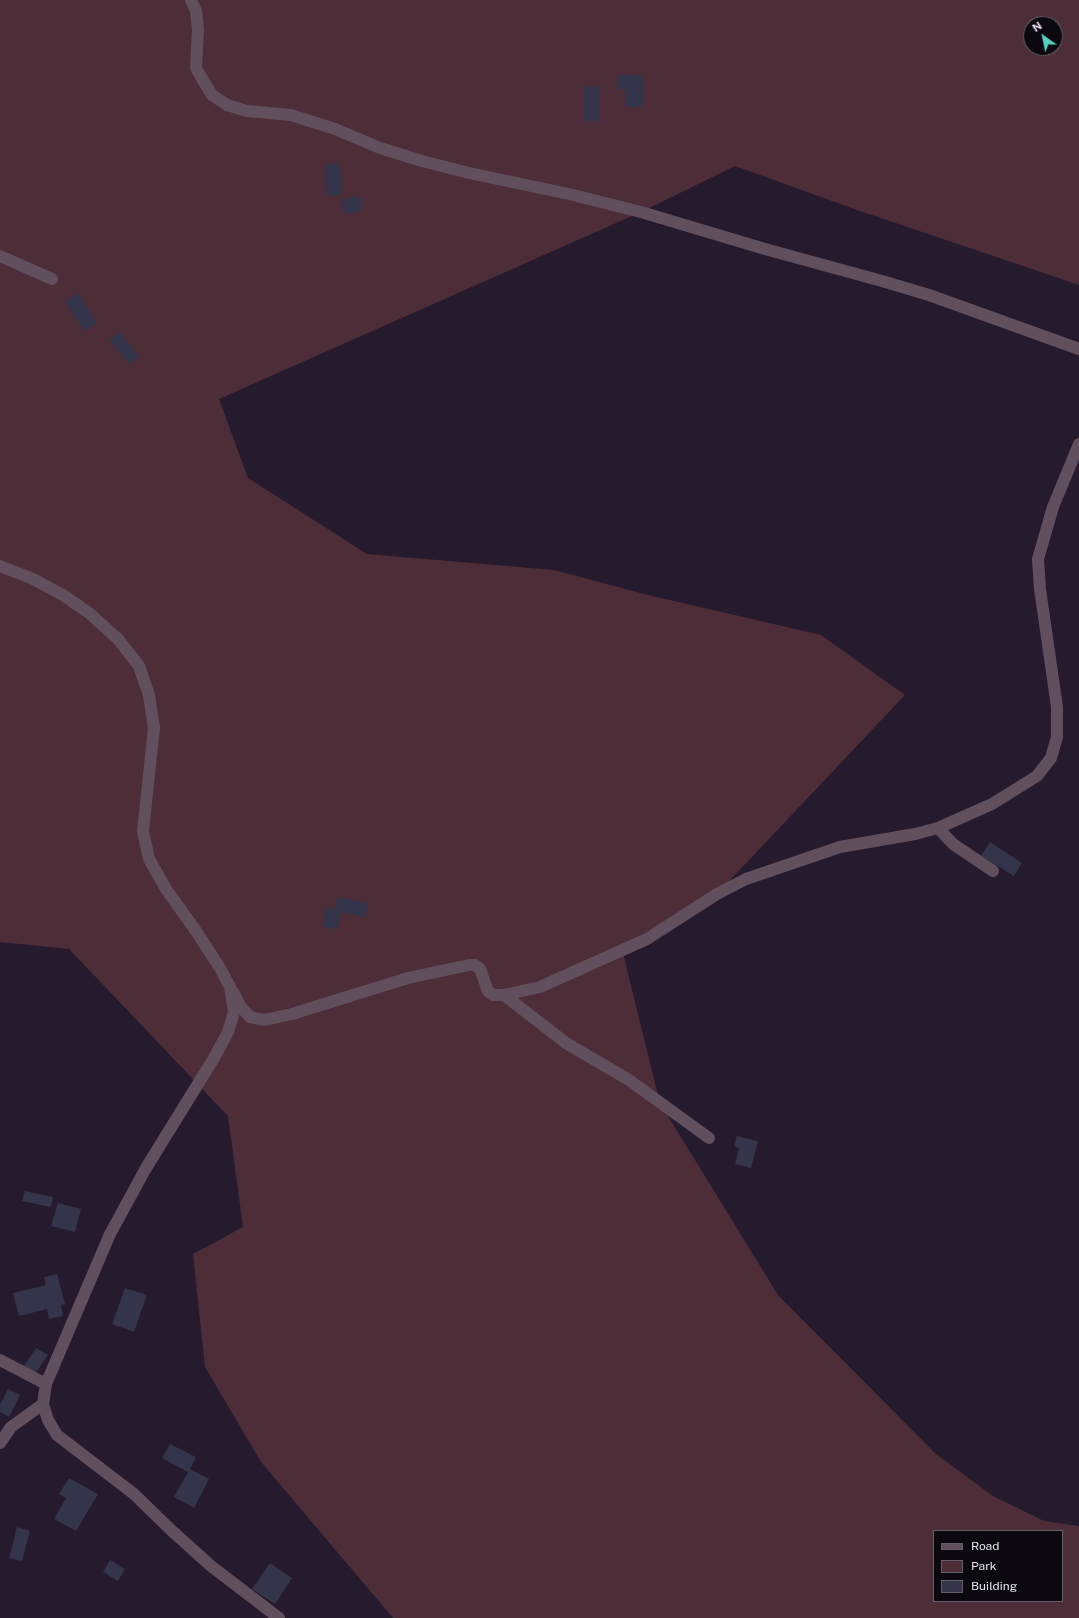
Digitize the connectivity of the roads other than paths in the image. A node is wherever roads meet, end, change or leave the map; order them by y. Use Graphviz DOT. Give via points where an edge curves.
graph roads {
  1 [pos="191,0"];
  2 [pos="0,256"];
  3 [pos="52,279"];
  4 [pos="1079,350"];
  5 [pos="1079,444"];
  6 [pos="0,566"];
  7 [pos="938,828"];
  8 [pos="993,871"];
  9 [pos="230,987"];
  10 [pos="504,995"];
  11 [pos="709,1138"];
  12 [pos="0,1360"];
  13 [pos="46,1384"];
  14 [pos="43,1404"];
  15 [pos="0,1443"];
  16 [pos="279,1618"];
  1 -- 4 [label="street" via="196,11 198,30 196,68 212,94 227,105 247,111 291,115 422,161 641,212 882,281 935,297"];
  2 -- 3 [label="street"];
  5 -- 7 [label="street" via="1053,507 1038,559 1057,707 1057,737 1051,758 1037,776 1005,796"];
  6 -- 9 [label="street" via="31,578 89,613 118,638 139,666 149,696 154,728 143,831 148,859"];
  7 -- 8 [label="street" via="953,844"];
  7 -- 10 [label="street" via="840,847 746,880 717,894 647,939 540,987"];
  9 -- 10 [label="street" via="250,1017 264,1020 292,1014 408,978 469,965 480,969 488,991 493,995"];
  9 -- 13 [label="street" via="234,1012 228,1032 146,1168 110,1234"];
  10 -- 11 [label="street" via="566,1043 629,1080"];
  12 -- 13 [label="street"];
  13 -- 14 [label="street"];
  14 -- 15 [label="street" via="11,1427"];
  14 -- 16 [label="street" via="48,1420 57,1435 134,1494 211,1566"];
}
